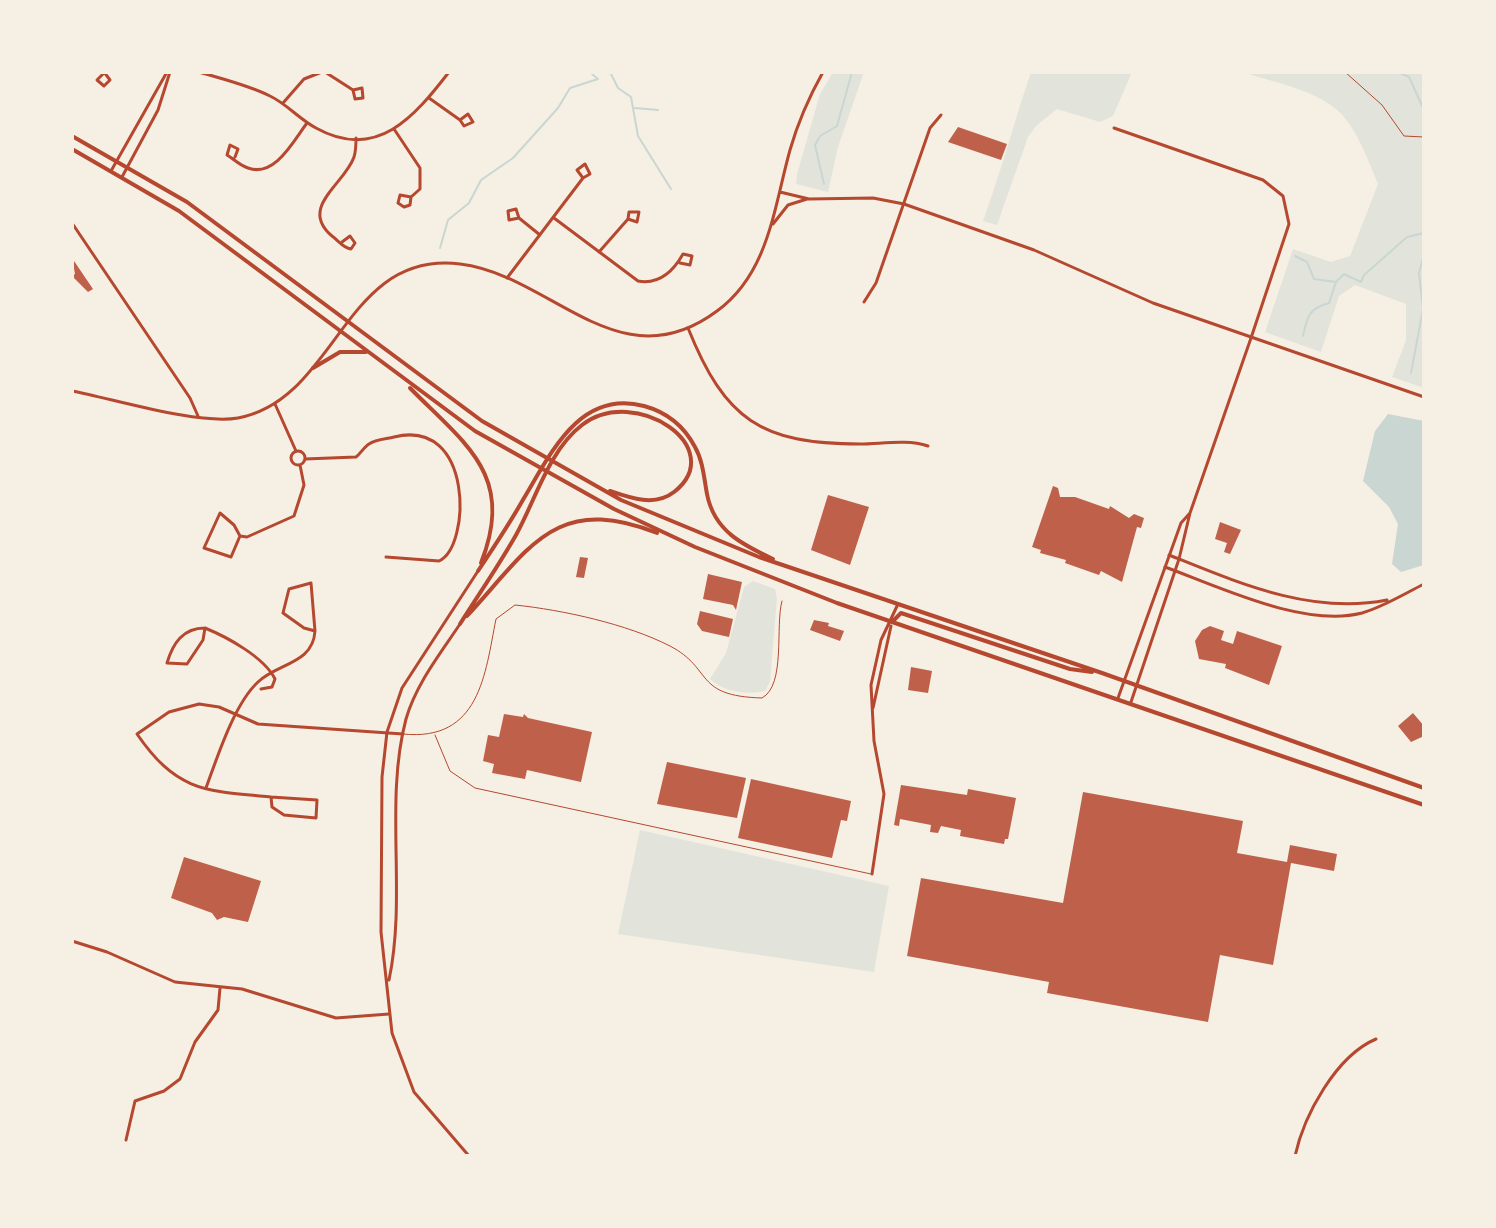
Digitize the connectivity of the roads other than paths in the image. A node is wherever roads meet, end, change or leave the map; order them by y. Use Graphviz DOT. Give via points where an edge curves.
graph roads {
  1 [pos="168,72"];
  2 [pos="199,72"];
  3 [pos="323,72"];
  4 [pos="449,72"];
  5 [pos="823,72"];
  6 [pos="353,90"];
  7 [pos="429,98"];
  8 [pos="283,103"];
  9 [pos="941,115"];
  10 [pos="460,120"];
  11 [pos="307,123"];
  12 [pos="1114,128"];
  13 [pos="394,129"];
  14 [pos="72,136"];
  15 [pos="356,138"];
  16 [pos="72,149"];
  17 [pos="235,157"];
  18 [pos="117,160"];
  19 [pos="128,166"];
  20 [pos="111,171"];
  21 [pos="122,177"];
  22 [pos="583,178"];
  23 [pos="780,192"];
  24 [pos="411,197"];
  25 [pos="809,199"];
  26 [pos="904,204"];
  27 [pos="519,218"];
  28 [pos="554,218"];
  29 [pos="628,219"];
  30 [pos="72,223"];
  31 [pos="771,227"];
  32 [pos="540,236"];
  33 [pos="342,242"];
  34 [pos="599,252"];
  35 [pos="680,263"];
  36 [pos="507,278"];
  37 [pos="864,302"];
  38 [pos="347,323"];
  39 [pos="688,328"];
  40 [pos="340,332"];
  41 [pos="1251,338"];
  42 [pos="366,352"];
  43 [pos="313,368"];
  44 [pos="400,378"];
  45 [pos="72,391"];
  46 [pos="1424,397"];
  47 [pos="275,404"];
  48 [pos="198,416"];
  49 [pos="928,446"];
  50 [pos="296,451"];
  51 [pos="305,459"];
  52 [pos="300,465"];
  53 [pos="589,483"];
  54 [pos="1190,513"];
  55 [pos="240,536"];
  56 [pos="695,547"];
  57 [pos="1169,555"];
  58 [pos="386,557"];
  59 [pos="1179,559"];
  60 [pos="1165,567"];
  61 [pos="795,569"];
  62 [pos="478,571"];
  63 [pos="1175,571"];
  64 [pos="1424,584"];
  65 [pos="1395,598"];
  66 [pos="782,601"];
  67 [pos="898,604"];
  68 [pos="892,622"];
  69 [pos="460,624"];
  70 [pos="205,628"];
  71 [pos="315,631"];
  72 [pos="272,673"];
  73 [pos="1102,673"];
  74 [pos="1124,681"];
  75 [pos="1137,685"];
  76 [pos="261,689"];
  77 [pos="1117,701"];
  78 [pos="1130,705"];
  79 [pos="872,711"];
  80 [pos="237,716"];
  81 [pos="387,732"];
  82 [pos="435,732"];
  83 [pos="403,734"];
  84 [pos="206,788"];
  85 [pos="1424,788"];
  86 [pos="271,797"];
  87 [pos="1424,805"];
  88 [pos="872,874"];
  89 [pos="72,941"];
  90 [pos="388,984"];
  91 [pos="220,988"];
  92 [pos="389,1014"];
  93 [pos="1376,1039"];
  94 [pos="126,1140"];
  95 [pos="469,1156"];
  96 [pos="1295,1156"];
  1 -- 18 [label="street"];
  1 -- 19 [label="street" via="158,110"];
  2 -- 8 [label="street"];
  3 -- 6 [label="street"];
  3 -- 8 [label="street" via="304,79"];
  4 -- 7 [label="street"];
  5 -- 23 [label="street" via="798,125"];
  7 -- 10 [label="street"];
  7 -- 13 [label="street"];
  8 -- 11 [label="street"];
  9 -- 26 [label="street" via="930,128"];
  11 -- 15 [label="street"];
  11 -- 17 [label="street" via="271,166 249,169"];
  12 -- 41 [label="street" via="1263,180 1283,196 1289,224"];
  13 -- 15 [label="street"];
  13 -- 24 [label="street" via="422,174 420,189"];
  14 -- 18 [label="main road"];
  15 -- 33 [label="street" via="353,161 319,212 324,228"];
  16 -- 20 [label="main road"];
  18 -- 19 [label="main road"];
  18 -- 20 [label="street"];
  19 -- 21 [label="street"];
  19 -- 38 [label="main road" via="187,202"];
  20 -- 21 [label="main road"];
  21 -- 40 [label="main road" via="179,211"];
  22 -- 28 [label="street"];
  23 -- 25 [label="street"];
  23 -- 31 [label="street"];
  25 -- 26 [label="street" via="873,198"];
  25 -- 31 [label="street" via="786,207"];
  26 -- 37 [label="street"];
  26 -- 41 [label="street"];
  27 -- 32 [label="street"];
  28 -- 32 [label="street"];
  28 -- 34 [label="street"];
  29 -- 34 [label="street"];
  30 -- 48 [label="street"];
  31 -- 39 [label="street" via="743,286 715,313"];
  32 -- 36 [label="street"];
  34 -- 35 [label="street" via="643,283 660,279"];
  36 -- 38 [label="street" via="462,264 419,268 373,291"];
  36 -- 39 [label="street" via="613,331 649,336"];
  38 -- 40 [label="street"];
  38 -- 53 [label="main road" via="448,398"];
  39 -- 49 [label="street" via="723,396 775,434 812,443"];
  40 -- 42 [label="main road"];
  40 -- 43 [label="street"];
  41 -- 46 [label="street"];
  41 -- 54 [label="street"];
  42 -- 43 [label="main road" via="340,352"];
  42 -- 44 [label="main road"];
  43 -- 47 [label="street"];
  44 -- 56 [label="main road" via="531,465"];
  44 -- 62 [label="main road" via="464,439 484,469 493,519"];
  45 -- 48 [label="street"];
  47 -- 48 [label="street" via="231,419"];
  47 -- 50 [label="street"];
  50 -- 51 [label="street"];
  50 -- 52 [label="street" via="291,461"];
  51 -- 52 [label="street"];
  51 -- 58 [label="street" via="352,458 374,442 412,432 441,450 457,475 461,496 449,553 439,561"];
  52 -- 55 [label="street" via="304,485 294,516 250,537"];
  53 -- 61 [label="main road" via="701,535"];
  53 -- 69 [label="main road" via="638,499 664,498 687,475 687,448 668,425 637,412 605,414 578,428"];
  54 -- 57 [label="street"];
  54 -- 59 [label="street"];
  55 -- 55 [label="street" via="220,513 204,548 231,557"];
  56 -- 68 [label="main road"];
  56 -- 69 [label="main road" via="610,518 562,524 530,548"];
  57 -- 59 [label="street"];
  57 -- 60 [label="street"];
  59 -- 63 [label="street"];
  59 -- 65 [label="street" via="1316,604"];
  60 -- 63 [label="street"];
  60 -- 74 [label="street"];
  61 -- 62 [label="main road" via="741,544 722,527 710,506 698,453 680,426 655,409 620,404 593,410 567,430"];
  61 -- 67 [label="main road"];
  62 -- 81 [label="street" via="412,670"];
  63 -- 65 [label="street" via="1314,616 1363,613"];
  63 -- 75 [label="street"];
  64 -- 65 [label="street"];
  66 -- 82 [label="lane" via="777,670 772,690 762,698 718,692 681,653 636,630 509,607 496,619 488,669 472,706"];
  67 -- 68 [label="street"];
  67 -- 73 [label="main road"];
  68 -- 73 [label="main road" via="901,613 1070,669"];
  68 -- 77 [label="main road"];
  68 -- 79 [label="street"];
  68 -- 79 [label="street" via="876,654"];
  69 -- 83 [label="street" via="420,687"];
  70 -- 70 [label="street" via="187,664 167,663 180,637"];
  70 -- 72 [label="street"];
  71 -- 71 [label="street" via="283,613 289,589 311,583"];
  71 -- 72 [label="street" via="304,656"];
  72 -- 76 [label="street" via="272,687"];
  72 -- 80 [label="street" via="256,683"];
  73 -- 74 [label="main road"];
  74 -- 75 [label="main road"];
  74 -- 77 [label="street"];
  75 -- 78 [label="street"];
  75 -- 85 [label="main road"];
  77 -- 78 [label="main road"];
  78 -- 87 [label="main road"];
  79 -- 88 [label="street" via="884,794"];
  80 -- 81 [label="street" via="264,725"];
  80 -- 84 [label="street"];
  80 -- 84 [label="street" via="192,704 137,734 161,767"];
  81 -- 83 [label="street"];
  81 -- 90 [label="street" via="381,914"];
  82 -- 83 [label="lane"];
  82 -- 88 [label="lane" via="450,771 475,788"];
  83 -- 90 [label="street" via="397,929"];
  84 -- 86 [label="street"];
  86 -- 86 [label="street" via="317,800 316,818 280,813 272,807"];
  89 -- 91 [label="street" via="175,982"];
  90 -- 92 [label="street"];
  91 -- 92 [label="street" via="260,993 336,1018"];
  91 -- 94 [label="street" via="218,1010 195,1042 184,1074 171,1087 135,1101"];
  92 -- 95 [label="street" via="414,1092"];
  93 -- 96 [label="street" via="1360,1048 1321,1095"];
}
